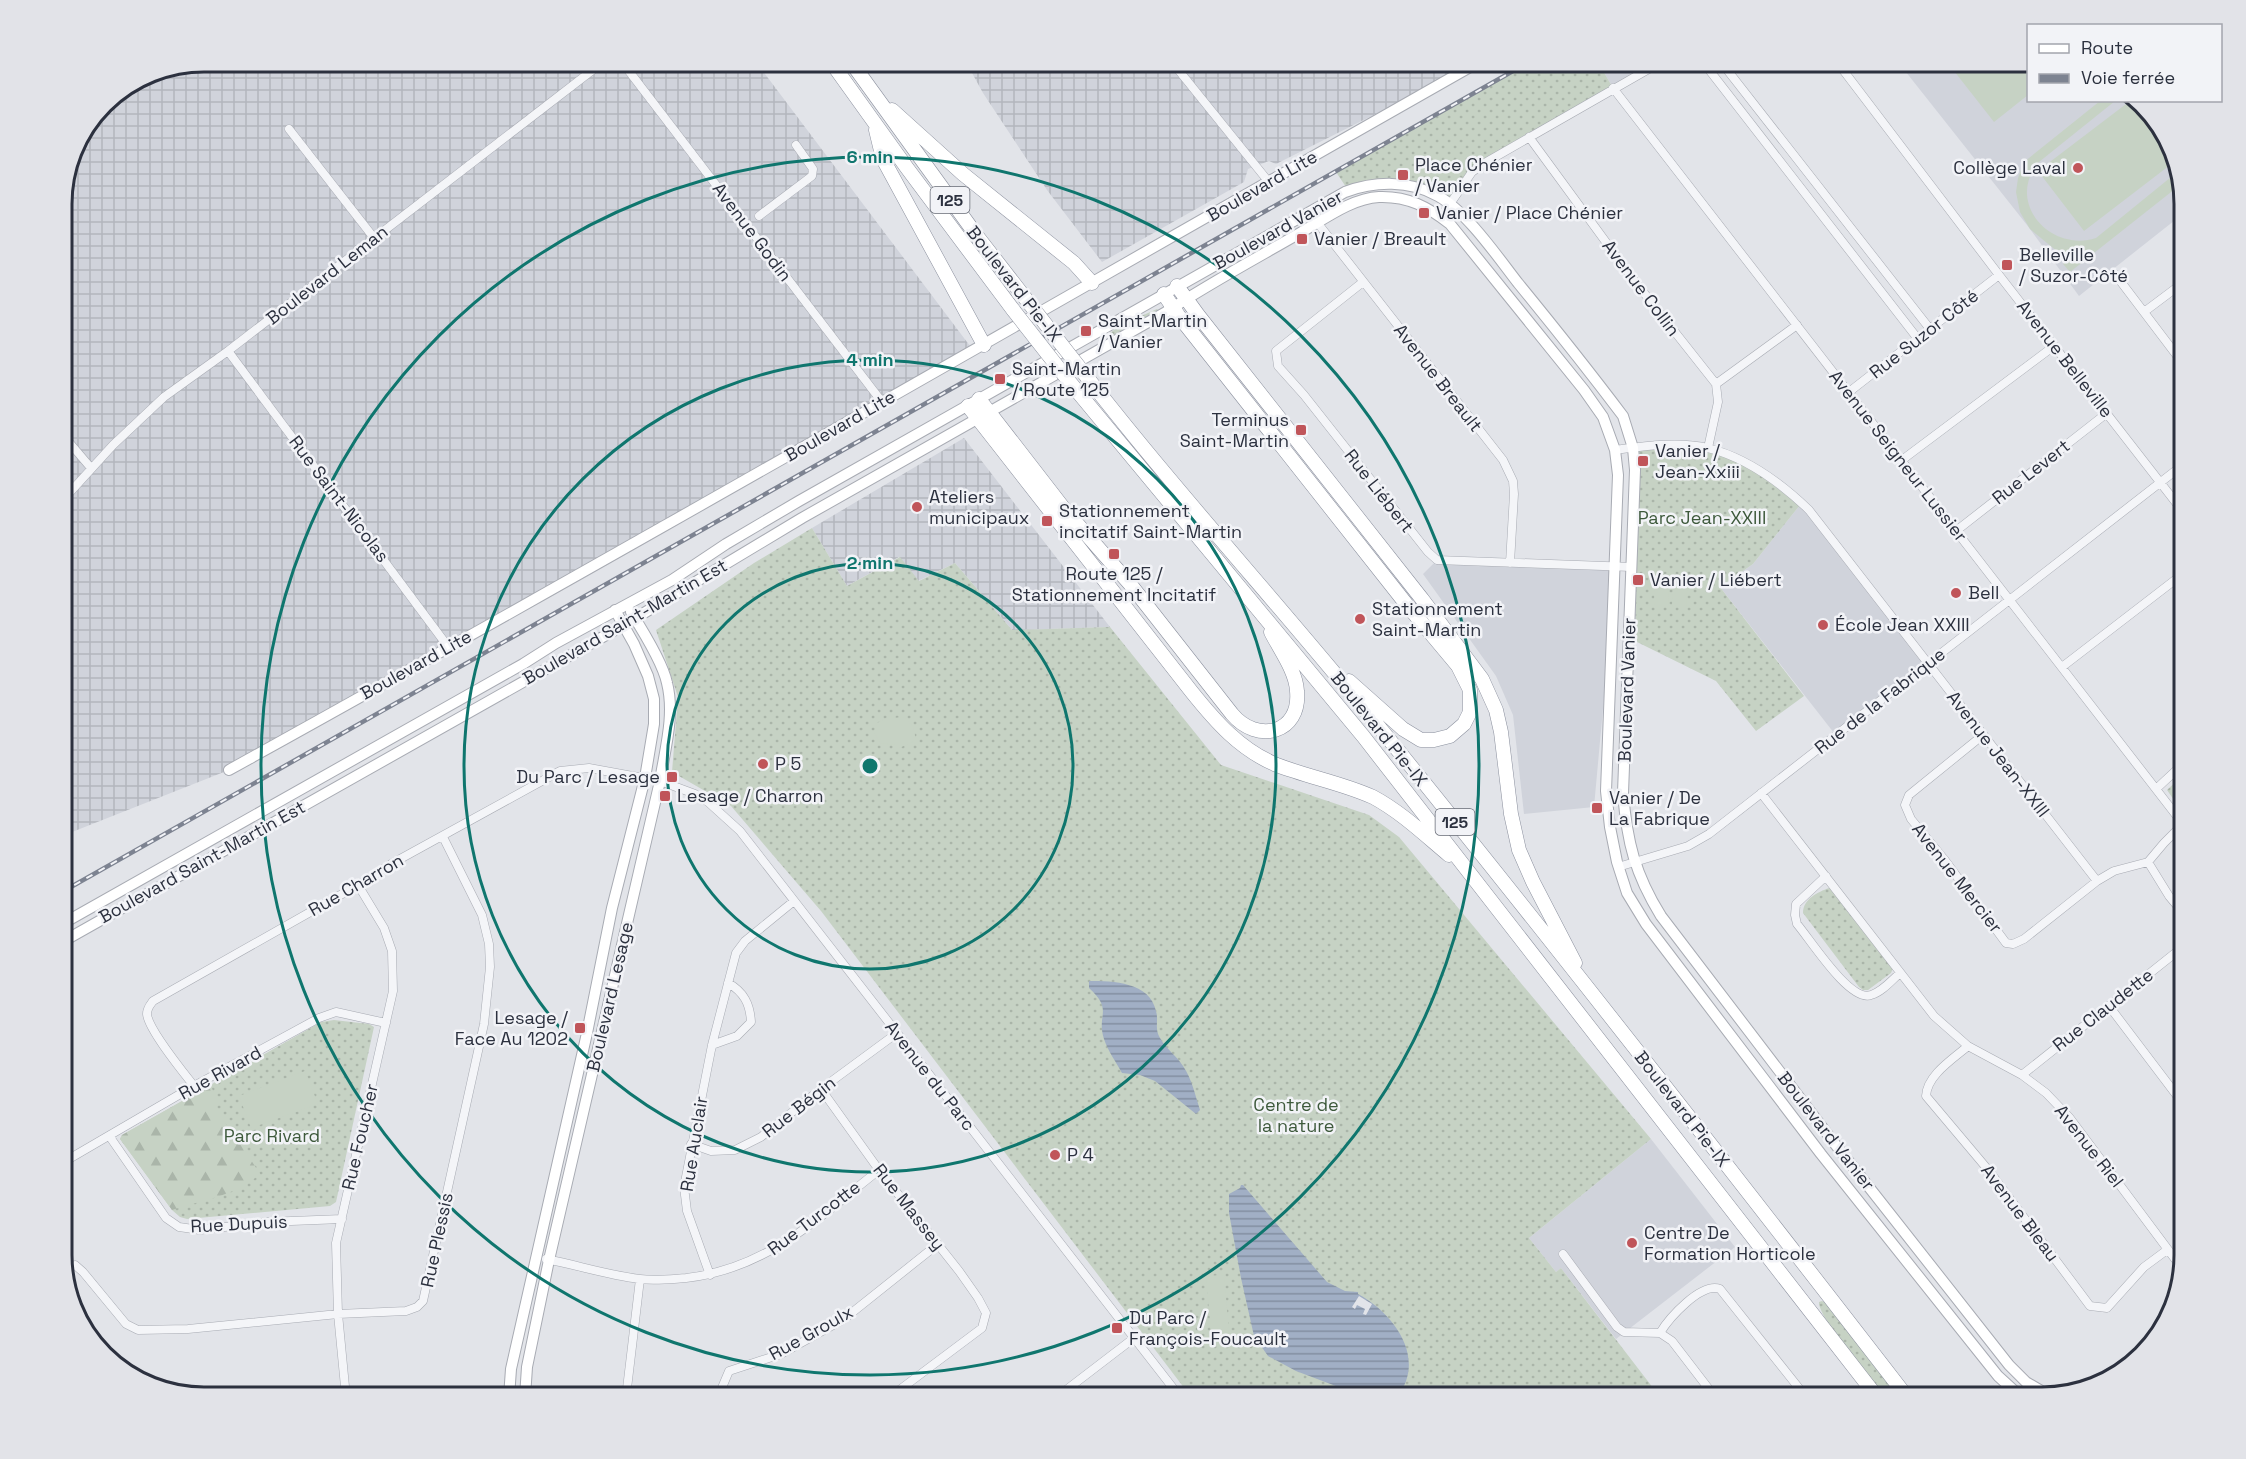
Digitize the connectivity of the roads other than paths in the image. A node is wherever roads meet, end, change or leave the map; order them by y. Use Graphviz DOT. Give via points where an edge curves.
graph roads {
  1 [pos="590,72"];
  2 [pos="630,72"];
  3 [pos="838,72"];
  4 [pos="858,72"];
  5 [pos="1180,72"];
  6 [pos="1461,72"];
  7 [pos="1643,72"];
  8 [pos="1711,72"];
  9 [pos="1730,72"];
  10 [pos="1845,72"];
  11 [pos="1613,88"];
  12 [pos="874,94"];
  13 [pos="874,122"];
  14 [pos="289,129"];
  15 [pos="1530,137"];
  16 [pos="796,145"];
  17 [pos="1268,182"];
  18 [pos="1450,204"];
  19 [pos="1309,212"];
  20 [pos="759,216"];
  21 [pos="1441,217"];
  22 [pos="1317,224"];
  23 [pos="1855,232"];
  24 [pos="374,238"];
  25 [pos="1842,242"];
  26 [pos="2115,274"];
  27 [pos="1998,275"];
  28 [pos="1363,282"];
  29 [pos="1092,283"];
  30 [pos="1177,286"];
  31 [pos="2174,290"];
  32 [pos="1164,294"];
  33 [pos="1186,299"];
  34 [pos="1173,308"];
  35 [pos="2144,312"];
  36 [pos="1797,325"];
  37 [pos="1930,328"];
  38 [pos="1918,339"];
  39 [pos="984,345"];
  40 [pos="2054,346"];
  41 [pos="228,351"];
  42 [pos="2174,352"];
  43 [pos="1716,384"];
  44 [pos="1849,392"];
  45 [pos="882,402"];
  46 [pos="974,403"];
  47 [pos="2107,412"];
  48 [pos="982,416"];
  49 [pos="72,446"];
  50 [pos="1633,448"];
  51 [pos="1707,448"];
  52 [pos="1615,450"];
  53 [pos="1902,460"];
  54 [pos="91,468"];
  55 [pos="2174,473"];
  56 [pos="2161,483"];
  57 [pos="72,490"];
  58 [pos="2174,500"];
  59 [pos="1956,531"];
  60 [pos="1510,562"];
  61 [pos="1616,566"];
  62 [pos="1632,567"];
  63 [pos="2174,584"];
  64 [pos="2010,600"];
  65 [pos="626,604"];
  66 [pos="615,610"];
  67 [pos="1260,612"];
  68 [pos="635,618"];
  69 [pos="624,625"];
  70 [pos="449,648"];
  71 [pos="1320,656"];
  72 [pos="1928,663"];
  73 [pos="2062,667"];
  74 [pos="1983,735"];
  75 [pos="229,770"];
  76 [pos="2174,772"];
  77 [pos="645,778"];
  78 [pos="660,780"];
  79 [pos="2156,789"];
  80 [pos="1761,793"];
  81 [pos="2174,811"];
  82 [pos="2174,834"];
  83 [pos="443,837"];
  84 [pos="1635,862"];
  85 [pos="2148,862"];
  86 [pos="1618,867"];
  87 [pos="1469,872"];
  88 [pos="1826,876"];
  89 [pos="2097,881"];
  90 [pos="358,885"];
  91 [pos="794,901"];
  92 [pos="2174,902"];
  93 [pos="72,918"];
  94 [pos="72,936"];
  95 [pos="2174,954"];
  96 [pos="1900,973"];
  97 [pos="728,983"];
  98 [pos="1588,989"];
  99 [pos="2109,1006"];
  100 [pos="386,1023"];
  101 [pos="897,1033"];
  102 [pos="712,1045"];
  103 [pos="1968,1046"];
  104 [pos="2022,1075"];
  105 [pos="194,1086"];
  106 [pos="821,1089"];
  107 [pos="2174,1092"];
  108 [pos="110,1137"];
  109 [pos="691,1144"];
  110 [pos="72,1158"];
  111 [pos="879,1170"];
  112 [pos="342,1219"];
  113 [pos="938,1244"];
  114 [pos="2167,1250"];
  115 [pos="1563,1254"];
  116 [pos="537,1257"];
  117 [pos="2174,1258"];
  118 [pos="549,1260"];
  119 [pos="72,1266"];
  120 [pos="710,1275"];
  121 [pos="640,1279"];
  122 [pos="338,1314"];
  123 [pos="1659,1333"];
  124 [pos="1134,1338"];
  125 [pos="345,1387"];
  126 [pos="510,1387"];
  127 [pos="526,1387"];
  128 [pos="627,1387"];
  129 [pos="721,1387"];
  130 [pos="904,1387"];
  131 [pos="1071,1387"];
  132 [pos="1172,1387"];
  133 [pos="1707,1387"];
  134 [pos="1797,1387"];
  135 [pos="1868,1387"];
  136 [pos="1898,1387"];
  137 [pos="2010,1387"];
  138 [pos="2035,1387"];
  1 -- 24 [label="street, Boulevard Leman"];
  2 -- 45 [label="street, Avenue Godin"];
  3 -- 13 [label="highway, Boulevard Pie-IX / 125"];
  4 -- 12 [label="highway, Boulevard Pie-IX / 125"];
  5 -- 17 [label="street"];
  6 -- 17 [label="street, Boulevard Lite"];
  7 -- 11 [label="street"];
  8 -- 25 [label="street"];
  9 -- 23 [label="street"];
  10 -- 27 [label="street, Avenue Belleville"];
  11 -- 15 [label="street"];
  11 -- 36 [label="street, Avenue Seigneur Lussier"];
  12 -- 29 [label="highway" via="963,174 1074,263"];
  12 -- 71 [label="highway, Boulevard Pie-IX / 125, bridge" via="977,236 1143,448"];
  13 -- 39 [label="highway" via="883,159"];
  13 -- 67 [label="highway, Boulevard Pie-IX / 125, bridge" via="1068,380"];
  14 -- 24 [label="street"];
  15 -- 18 [label="street" via="1472,172"];
  15 -- 43 [label="street, Avenue Collin" via="1633,279"];
  16 -- 20 [label="street" via="813,168 812,176"];
  17 -- 29 [label="street, Boulevard Lite"];
  18 -- 19 [label="street, Boulevard Vanier" via="1416,187 1380,183 1345,192"];
  18 -- 21 [label="street"];
  18 -- 50 [label="street, Boulevard Vanier" via="1498,256 1607,394 1623,416"];
  19 -- 22 [label="street, Avenue Breault"];
  19 -- 30 [label="street, Boulevard Vanier"];
  21 -- 22 [label="street, Boulevard Vanier" via="1407,199 1377,197"];
  21 -- 52 [label="street, Boulevard Vanier" via="1584,390 1603,417"];
  22 -- 28 [label="street, Avenue Breault"];
  22 -- 33 [label="street, Boulevard Vanier"];
  23 -- 25 [label="street"];
  23 -- 37 [label="street"];
  24 -- 41 [label="street, Boulevard Leman"];
  25 -- 38 [label="street"];
  26 -- 35 [label="street"];
  27 -- 37 [label="street, Rue Suzor Côté"];
  27 -- 40 [label="street, Avenue Belleville"];
  28 -- 60 [label="street, Avenue Breault" via="1503,460 1513,481 1514,494"];
  28 -- 60 [label="street, Rue Liébert" via="1276,351 1278,366 1437,560"];
  29 -- 39 [label="street, Boulevard Lite"];
  30 -- 32 [label="street, Boulevard Saint-Martin Est"];
  30 -- 33 [label="highway"];
  31 -- 35 [label="street"];
  32 -- 34 [label="highway"];
  32 -- 46 [label="street, Boulevard Saint-Martin Est"];
  33 -- 34 [label="street, Boulevard Saint-Martin Est"];
  33 -- 98 [label="highway" via="1482,679 1502,732 1519,850"];
  34 -- 48 [label="street, Boulevard Saint-Martin Est"];
  34 -- 71 [label="highway" via="1458,666 1470,690 1469,716 1450,736 1434,740 1415,738"];
  35 -- 42 [label="street"];
  36 -- 43 [label="street"];
  36 -- 44 [label="street, Avenue Seigneur Lussier"];
  37 -- 38 [label="street, Rue Suzor Côté"];
  38 -- 44 [label="street, Rue Suzor Côté"];
  39 -- 45 [label="street, Boulevard Lite"];
  40 -- 47 [label="street, Avenue Belleville"];
  40 -- 53 [label="street"];
  41 -- 54 [label="street, Boulevard Leman" via="164,397"];
  41 -- 70 [label="street, Rue Saint-Nicolas"];
  43 -- 51 [label="street" via="1718,402"];
  44 -- 53 [label="street, Avenue Seigneur Lussier"];
  45 -- 70 [label="street, Boulevard Lite"];
  46 -- 48 [label="highway"];
  46 -- 65 [label="street, Boulevard Saint-Martin Est"];
  47 -- 56 [label="street, Avenue Belleville"];
  47 -- 59 [label="street, Rue Levert"];
  48 -- 67 [label="highway" via="1130,584 1236,719 1249,729 1264,732 1287,722 1298,695 1292,674"];
  48 -- 68 [label="street, Boulevard Saint-Martin Est"];
  48 -- 87 [label="highway" via="1198,700 1226,731 1275,764 1386,804"];
  49 -- 54 [label="street"];
  50 -- 51 [label="street, Avenue Jean-XXIII"];
  50 -- 52 [label="street, Avenue Jean-XXIII"];
  50 -- 62 [label="street, Boulevard Vanier"];
  51 -- 72 [label="street, Avenue Jean-XXIII" via="1748,462 1803,504"];
  52 -- 61 [label="street, Boulevard Vanier"];
  53 -- 59 [label="street, Avenue Seigneur Lussier"];
  54 -- 57 [label="street, Boulevard Leman"];
  55 -- 56 [label="street, Rue de la Fabrique"];
  56 -- 58 [label="street, Avenue Belleville"];
  56 -- 64 [label="street, Rue de la Fabrique"];
  59 -- 64 [label="street, Avenue Seigneur Lussier"];
  60 -- 61 [label="street, Rue Liébert"];
  61 -- 62 [label="street, Rue Liébert"];
  61 -- 86 [label="street, Boulevard Vanier" via="1606,791"];
  62 -- 84 [label="street, Boulevard Vanier" via="1623,793"];
  63 -- 73 [label="street"];
  64 -- 72 [label="street, Rue de la Fabrique"];
  64 -- 73 [label="street, Avenue Seigneur Lussier"];
  65 -- 66 [label="street, Boulevard Saint-Martin Est"];
  65 -- 68 [label="street, Boulevard Lesage"];
  66 -- 69 [label="street, Boulevard Lesage"];
  66 -- 93 [label="street, Boulevard Saint-Martin Est"];
  67 -- 87 [label="highway, Boulevard Pie-IX / 125"];
  68 -- 69 [label="street, Boulevard Saint-Martin Est"];
  68 -- 78 [label="street, Boulevard Lesage" via="667,680 670,697"];
  69 -- 77 [label="street, Boulevard Lesage" via="648,676 654,699"];
  69 -- 94 [label="street, Boulevard Saint-Martin Est"];
  70 -- 75 [label="street, Boulevard Lite"];
  71 -- 98 [label="highway, Boulevard Pie-IX / 125"];
  72 -- 74 [label="street, Avenue Jean-XXIII"];
  72 -- 80 [label="street, Rue de la Fabrique"];
  73 -- 79 [label="street, Avenue Seigneur Lussier"];
  74 -- 89 [label="street, Avenue Jean-XXIII"];
  74 -- 89 [label="street, Avenue Mercier" via="1909,795 1905,805 1911,819 2006,943 2024,939"];
  76 -- 79 [label="street"];
  77 -- 78 [label="street, Rue Charron"];
  77 -- 83 [label="street, Rue Charron" via="589,768 560,771"];
  77 -- 116 [label="street, Boulevard Lesage" via="612,908"];
  78 -- 91 [label="street, Avenue du Parc" via="714,806 741,831"];
  78 -- 118 [label="street, Boulevard Lesage"];
  79 -- 81 [label="street, Avenue Seigneur Lussier"];
  80 -- 84 [label="street, Rue de la Fabrique" via="1688,846"];
  80 -- 88 [label="street, Avenue Riel"];
  82 -- 85 [label="street"];
  83 -- 90 [label="street, Rue Charron"];
  83 -- 122 [label="street, Rue Plessis" via="482,915 490,967 483,1024 430,1275 423,1301 417,1307 406,1311"];
  84 -- 86 [label="street, Rue de la Fabrique"];
  84 -- 138 [label="street, Boulevard Vanier" via="1645,890 1661,916 2009,1365"];
  85 -- 89 [label="street" via="2121,868"];
  85 -- 92 [label="street"];
  86 -- 137 [label="street, Boulevard Vanier" via="1627,893 1653,933 1829,1163"];
  87 -- 135 [label="highway, Boulevard Pie-IX / 125"];
  88 -- 96 [label="street, Avenue Riel"];
  88 -- 96 [label="street" via="1796,904 1797,924 1848,988 1862,996 1879,991"];
  90 -- 100 [label="street, Rue Foucher" via="384,928 392,951 393,991"];
  90 -- 105 [label="street, Rue Charron" via="153,1001 147,1017"];
  91 -- 97 [label="street, Rue Auclair" via="745,940 736,953"];
  91 -- 101 [label="street, Avenue du Parc"];
  95 -- 99 [label="street, Rue Claudette"];
  96 -- 103 [label="street, Avenue Riel" via="1934,1016"];
  97 -- 102 [label="street, Rue Auclair"];
  97 -- 102 [label="street" via="738,989 750,1007 751,1022 737,1036"];
  98 -- 136 [label="highway, Boulevard Pie-IX / 125"];
  99 -- 104 [label="street, Rue Claudette"];
  99 -- 107 [label="street"];
  100 -- 105 [label="street, Rue Rivard" via="336,1012"];
  100 -- 112 [label="street, Rue Foucher"];
  101 -- 106 [label="street, Rue Bégin"];
  101 -- 124 [label="street, Avenue du Parc"];
  102 -- 109 [label="street, Rue Auclair"];
  103 -- 104 [label="street, Avenue Riel"];
  103 -- 114 [label="street, Avenue Bleau" via="1926,1087 1926,1096 1990,1172 2090,1306 2107,1308 2144,1267"];
  104 -- 114 [label="street, Avenue Riel" via="2069,1118"];
  105 -- 108 [label="street, Rue Rivard"];
  106 -- 109 [label="street, Rue Bégin" via="761,1137 735,1150 711,1151"];
  106 -- 111 [label="street, Rue Massey"];
  108 -- 110 [label="street, Rue Rivard"];
  108 -- 112 [label="street, Rue Dupuis" via="166,1218 179,1227 200,1230"];
  109 -- 120 [label="street, Rue Auclair" via="684,1187 687,1211"];
  111 -- 113 [label="street, Rue Massey"];
  111 -- 120 [label="street, Rue Turcotte" via="788,1241 761,1257"];
  112 -- 122 [label="street, Rue Foucher" via="336,1243"];
  113 -- 129 [label="street, Rue Groulx" via="844,1319 781,1354 729,1371"];
  113 -- 130 [label="street, Rue Massey" via="986,1313 982,1328"];
  114 -- 117 [label="street, Avenue Riel"];
  115 -- 123 [label="street" via="1617,1327 1624,1332"];
  116 -- 118 [label="street, Rue Turcotte"];
  116 -- 126 [label="street, Boulevard Lesage"];
  118 -- 121 [label="street, Rue Turcotte"];
  118 -- 127 [label="street, Boulevard Lesage"];
  119 -- 122 [label="street, Rue Plessis" via="83,1272 126,1324 138,1330"];
  120 -- 121 [label="street, Rue Turcotte"];
  121 -- 128 [label="street"];
  122 -- 125 [label="street, Rue Foucher"];
  123 -- 133 [label="street" via="1672,1341"];
  123 -- 134 [label="street" via="1669,1318 1703,1291 1715,1287 1724,1293"];
  124 -- 131 [label="street"];
  124 -- 132 [label="street, Avenue du Parc"];
}
